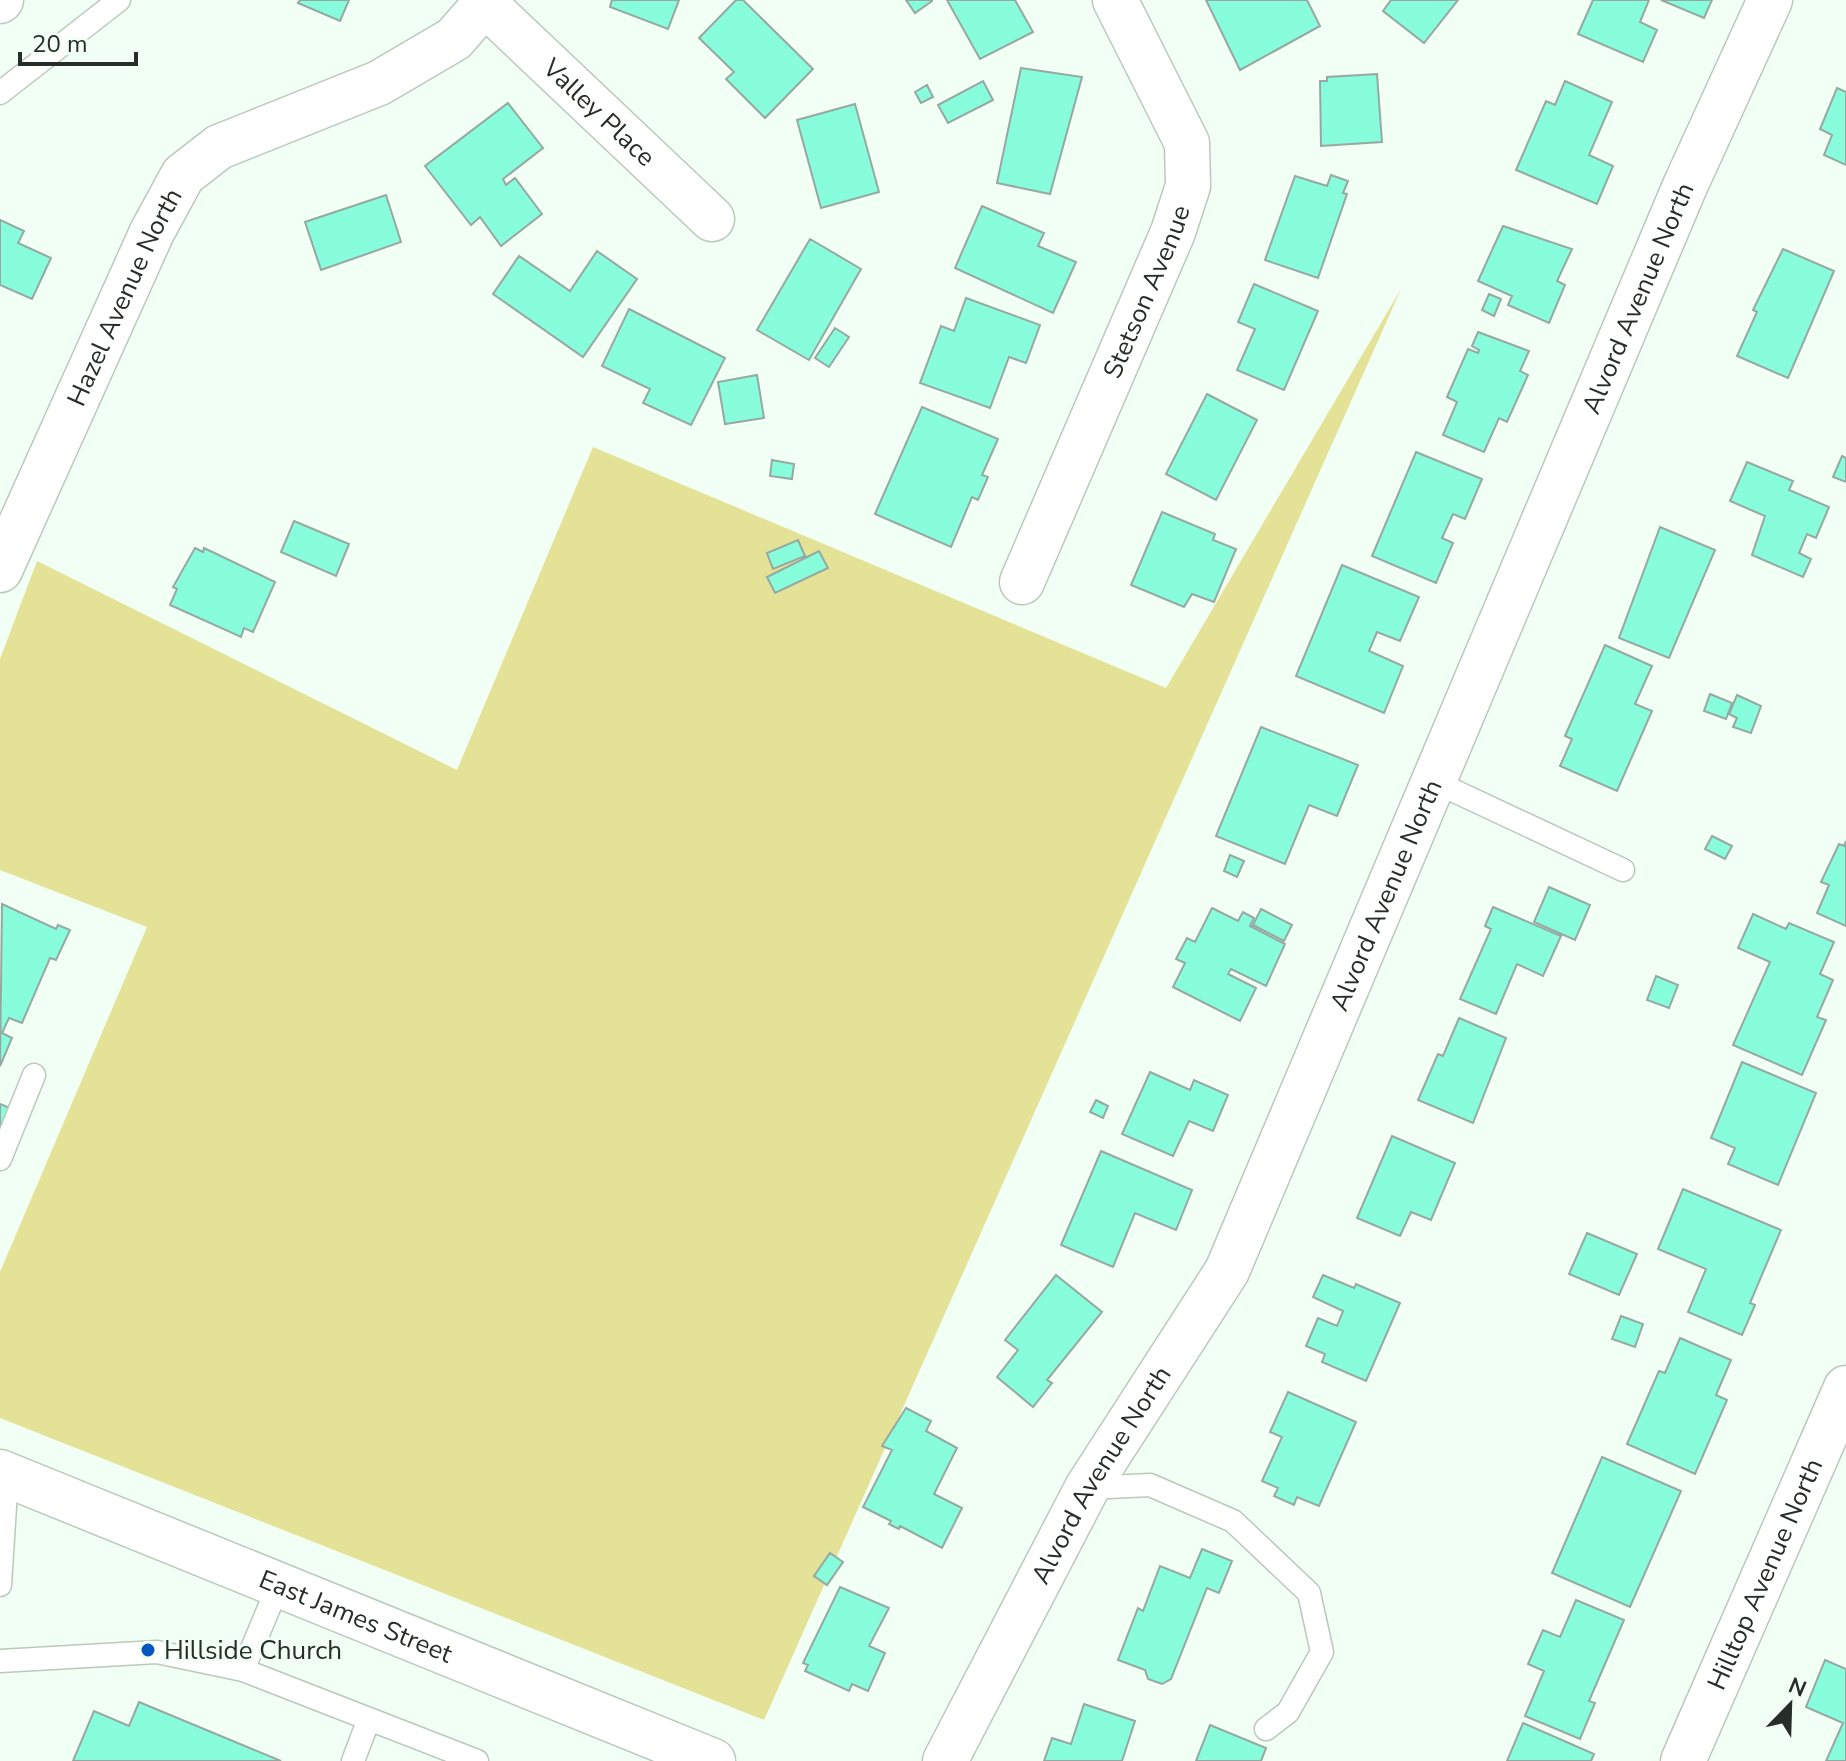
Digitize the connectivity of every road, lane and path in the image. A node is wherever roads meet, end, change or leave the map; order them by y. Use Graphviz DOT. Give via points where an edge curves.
graph roads {
  1 [pos="119,0"];
  2 [pos="1115,0"];
  3 [pos="1770,0"];
  4 [pos="487,2"];
  5 [pos="0,93"];
  6 [pos="712,219"];
  7 [pos="0,570"];
  8 [pos="1022,582"];
  9 [pos="1433,781"];
  10 [pos="1623,870"];
  11 [pos="34,1075"];
  12 [pos="0,1159"];
  13 [pos="1846,1388"];
  14 [pos="4,1473"];
  15 [pos="1087,1488"];
  16 [pos="279,1584"];
  17 [pos="0,1585"];
  18 [pos="0,1661"];
  19 [pos="243,1670"];
  20 [pos="369,1719"];
  21 [pos="1266,1729"];
  22 [pos="353,1761"];
  23 [pos="477,1761"];
  24 [pos="713,1761"];
  25 [pos="945,1761"];
  26 [pos="1683,1761"];
  1 -- 5 [label="lane"];
  2 -- 8 [label="street, Stetson Avenue" via="1187,143 1188,186"];
  3 -- 9 [label="street, Alvord Avenue North" via="1685,186"];
  4 -- 6 [label="street, Valley Place"];
  4 -- 7 [label="street, Hazel Avenue North" via="454,39 379,83 219,147 183,175 152,232"];
  9 -- 10 [label="lane"];
  9 -- 15 [label="street, Alvord Avenue North" via="1227,1271"];
  11 -- 12 [label="lane"];
  13 -- 26 [label="street, Hilltop Avenue North"];
  14 -- 16 [label="street, East James Street"];
  14 -- 17 [label="lane"];
  15 -- 21 [label="lane" via="1150,1485 1233,1521 1309,1593 1322,1652 1288,1712"];
  15 -- 25 [label="street, Alvord Avenue North"];
  16 -- 19 [label="lane"];
  16 -- 24 [label="street, East James Street"];
  18 -- 19 [label="lane" via="157,1652"];
  19 -- 20 [label="lane"];
  20 -- 22 [label="lane"];
  20 -- 23 [label="lane"];
}
